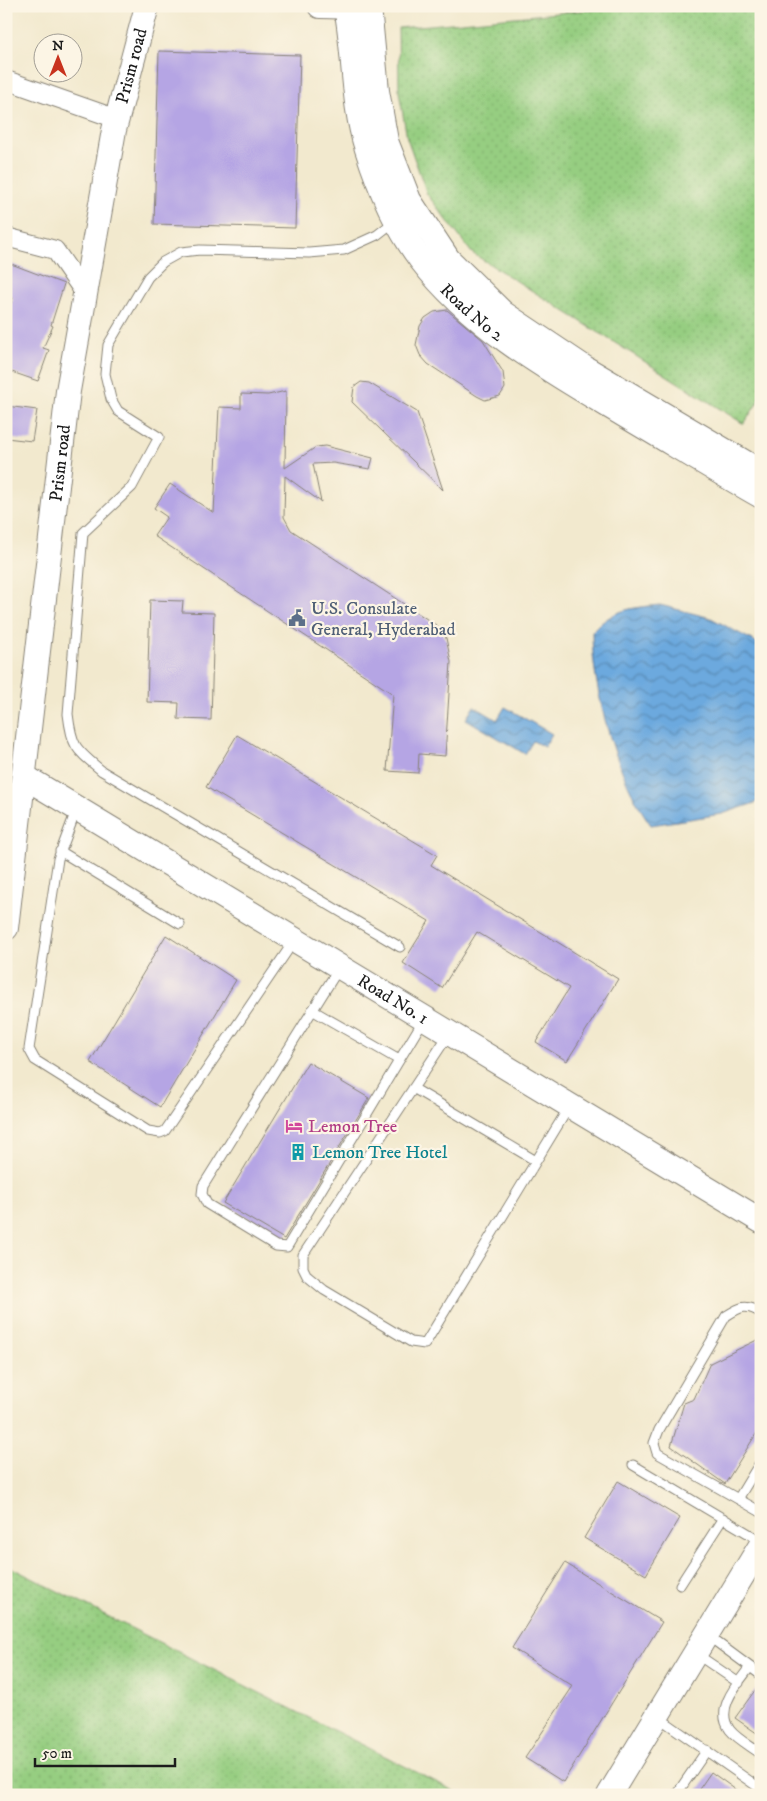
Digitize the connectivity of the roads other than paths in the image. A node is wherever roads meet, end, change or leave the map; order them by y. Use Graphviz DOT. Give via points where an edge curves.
graph roads {
  1 [pos="147,6"];
  2 [pos="320,6"];
  3 [pos="346,7"];
  4 [pos="374,7"];
  5 [pos="6,80"];
  6 [pos="117,119"];
  7 [pos="396,220"];
  8 [pos="6,237"];
  9 [pos="466,277"];
  10 [pos="84,292"];
  11 [pos="450,294"];
  12 [pos="761,472"];
  13 [pos="761,496"];
  14 [pos="25,777"];
  15 [pos="77,808"];
  16 [pos="60,851"];
  17 [pos="180,924"];
  18 [pos="6,928"];
  19 [pos="294,940"];
  20 [pos="400,947"];
  21 [pos="339,968"];
  22 [pos="312,1010"];
  23 [pos="424,1019"];
  24 [pos="449,1034"];
  25 [pos="400,1060"];
  26 [pos="413,1088"];
  27 [pos="570,1105"];
  28 [pos="536,1161"];
  29 [pos="761,1221"];
  30 [pos="761,1313"];
  31 [pos="761,1461"];
  32 [pos="633,1465"];
  33 [pos="738,1499"];
  34 [pos="761,1512"];
  35 [pos="723,1518"];
  36 [pos="761,1541"];
  37 [pos="761,1545"];
  38 [pos="680,1584"];
  39 [pos="700,1643"];
  40 [pos="750,1667"];
  41 [pos="761,1676"];
  42 [pos="739,1683"];
  43 [pos="656,1716"];
  44 [pos="707,1750"];
  45 [pos="761,1754"];
  46 [pos="761,1789"];
  47 [pos="609,1795"];
  48 [pos="676,1795"];
  1 -- 6 [label="street, Prism road"];
  2 -- 3 [label="street"];
  3 -- 4 [label="street"];
  3 -- 7 [label="street, Road No 2" via="366,147"];
  4 -- 9 [label="street, Road No 2" via="377,91 386,142 409,200 448,259"];
  5 -- 6 [label="street"];
  6 -- 10 [label="street, Prism road"];
  7 -- 11 [label="street, Road No 2" via="420,260"];
  7 -- 20 [label="lane" via="377,235 344,250 309,253 190,250 163,262 148,277 108,345 105,374 111,399 118,411 159,437 132,487 84,533 68,714 76,749 102,771"];
  8 -- 10 [label="street" via="55,250"];
  9 -- 11 [label="street"];
  9 -- 12 [label="street, Road No 2" via="503,312 585,368"];
  10 -- 14 [label="street, Prism road" via="56,483"];
  11 -- 13 [label="street, Road No 2" via="489,329 574,385"];
  14 -- 15 [label="street, Road No. 1"];
  14 -- 18 [label="street, Prism road"];
  15 -- 16 [label="lane"];
  15 -- 19 [label="street, Road No. 1"];
  16 -- 17 [label="lane"];
  16 -- 19 [label="lane" via="30,1049 35,1060 152,1133 165,1131"];
  19 -- 21 [label="street, Road No. 1"];
  21 -- 22 [label="lane"];
  21 -- 23 [label="street, Road No. 1"];
  22 -- 25 [label="lane"];
  22 -- 25 [label="lane" via="203,1186 202,1194 207,1204 276,1246 287,1247"];
  23 -- 24 [label="street, Road No. 1"];
  23 -- 25 [label="lane"];
  24 -- 26 [label="lane"];
  24 -- 27 [label="street, Road No. 1"];
  26 -- 28 [label="lane"];
  26 -- 28 [label="lane" via="302,1261 307,1276 324,1290 411,1342 425,1344 430,1338"];
  27 -- 28 [label="lane"];
  27 -- 29 [label="street, Road No. 1"];
  30 -- 33 [label="lane" via="752,1307 741,1306 726,1316 658,1430 654,1443 657,1453"];
  31 -- 33 [label="lane"];
  32 -- 35 [label="lane"];
  33 -- 34 [label="lane"];
  35 -- 36 [label="lane"];
  35 -- 38 [label="lane"];
  37 -- 39 [label="street"];
  39 -- 40 [label="lane"];
  39 -- 42 [label="lane"];
  39 -- 43 [label="street"];
  40 -- 41 [label="lane"];
  40 -- 42 [label="lane"];
  42 -- 45 [label="lane" via="726,1703 729,1730"];
  43 -- 44 [label="lane"];
  43 -- 47 [label="street"];
  44 -- 46 [label="lane"];
  44 -- 48 [label="lane"];
}
